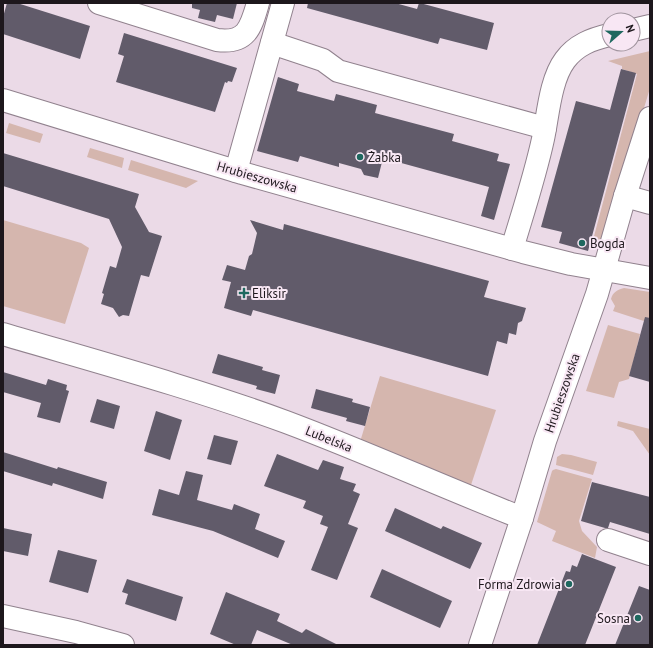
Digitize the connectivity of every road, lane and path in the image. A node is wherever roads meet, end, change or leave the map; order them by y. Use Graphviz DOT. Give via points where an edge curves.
graph roads {
  1 [pos="99,3"];
  2 [pos="258,3"];
  3 [pos="283,3"];
  4 [pos="601,37"];
  5 [pos="272,43"];
  6 [pos="3,100"];
  7 [pos="650,118"];
  8 [pos="545,128"];
  9 [pos="236,171"];
  10 [pos="625,196"];
  11 [pos="650,203"];
  12 [pos="512,249"];
  13 [pos="606,264"];
  14 [pos="650,278"];
  15 [pos="3,334"];
  16 [pos="522,518"];
  17 [pos="608,540"];
  18 [pos="650,554"];
  19 [pos="3,616"];
  20 [pos="123,645"];
  21 [pos="480,645"];
  1 -- 2 [label="street" via="226,41 247,32 252,25"];
  3 -- 5 [label="street"];
  4 -- 8 [label="street" via="589,40 576,48 565,60 558,72"];
  5 -- 8 [label="street" via="323,60 338,71"];
  5 -- 9 [label="street"];
  6 -- 9 [label="street, Hrubieszowska"];
  7 -- 10 [label="street"];
  8 -- 12 [label="street"];
  9 -- 12 [label="street, Hrubieszowska"];
  10 -- 11 [label="street"];
  10 -- 13 [label="street"];
  12 -- 13 [label="street, Hrubieszowska" via="571,264"];
  13 -- 14 [label="street, Hrubieszowska"];
  13 -- 16 [label="street, Hrubieszowska" via="545,441"];
  15 -- 16 [label="street, Lubelska" via="200,393 286,422"];
  16 -- 21 [label="street"];
  17 -- 18 [label="street"];
  19 -- 20 [label="street"];
}
